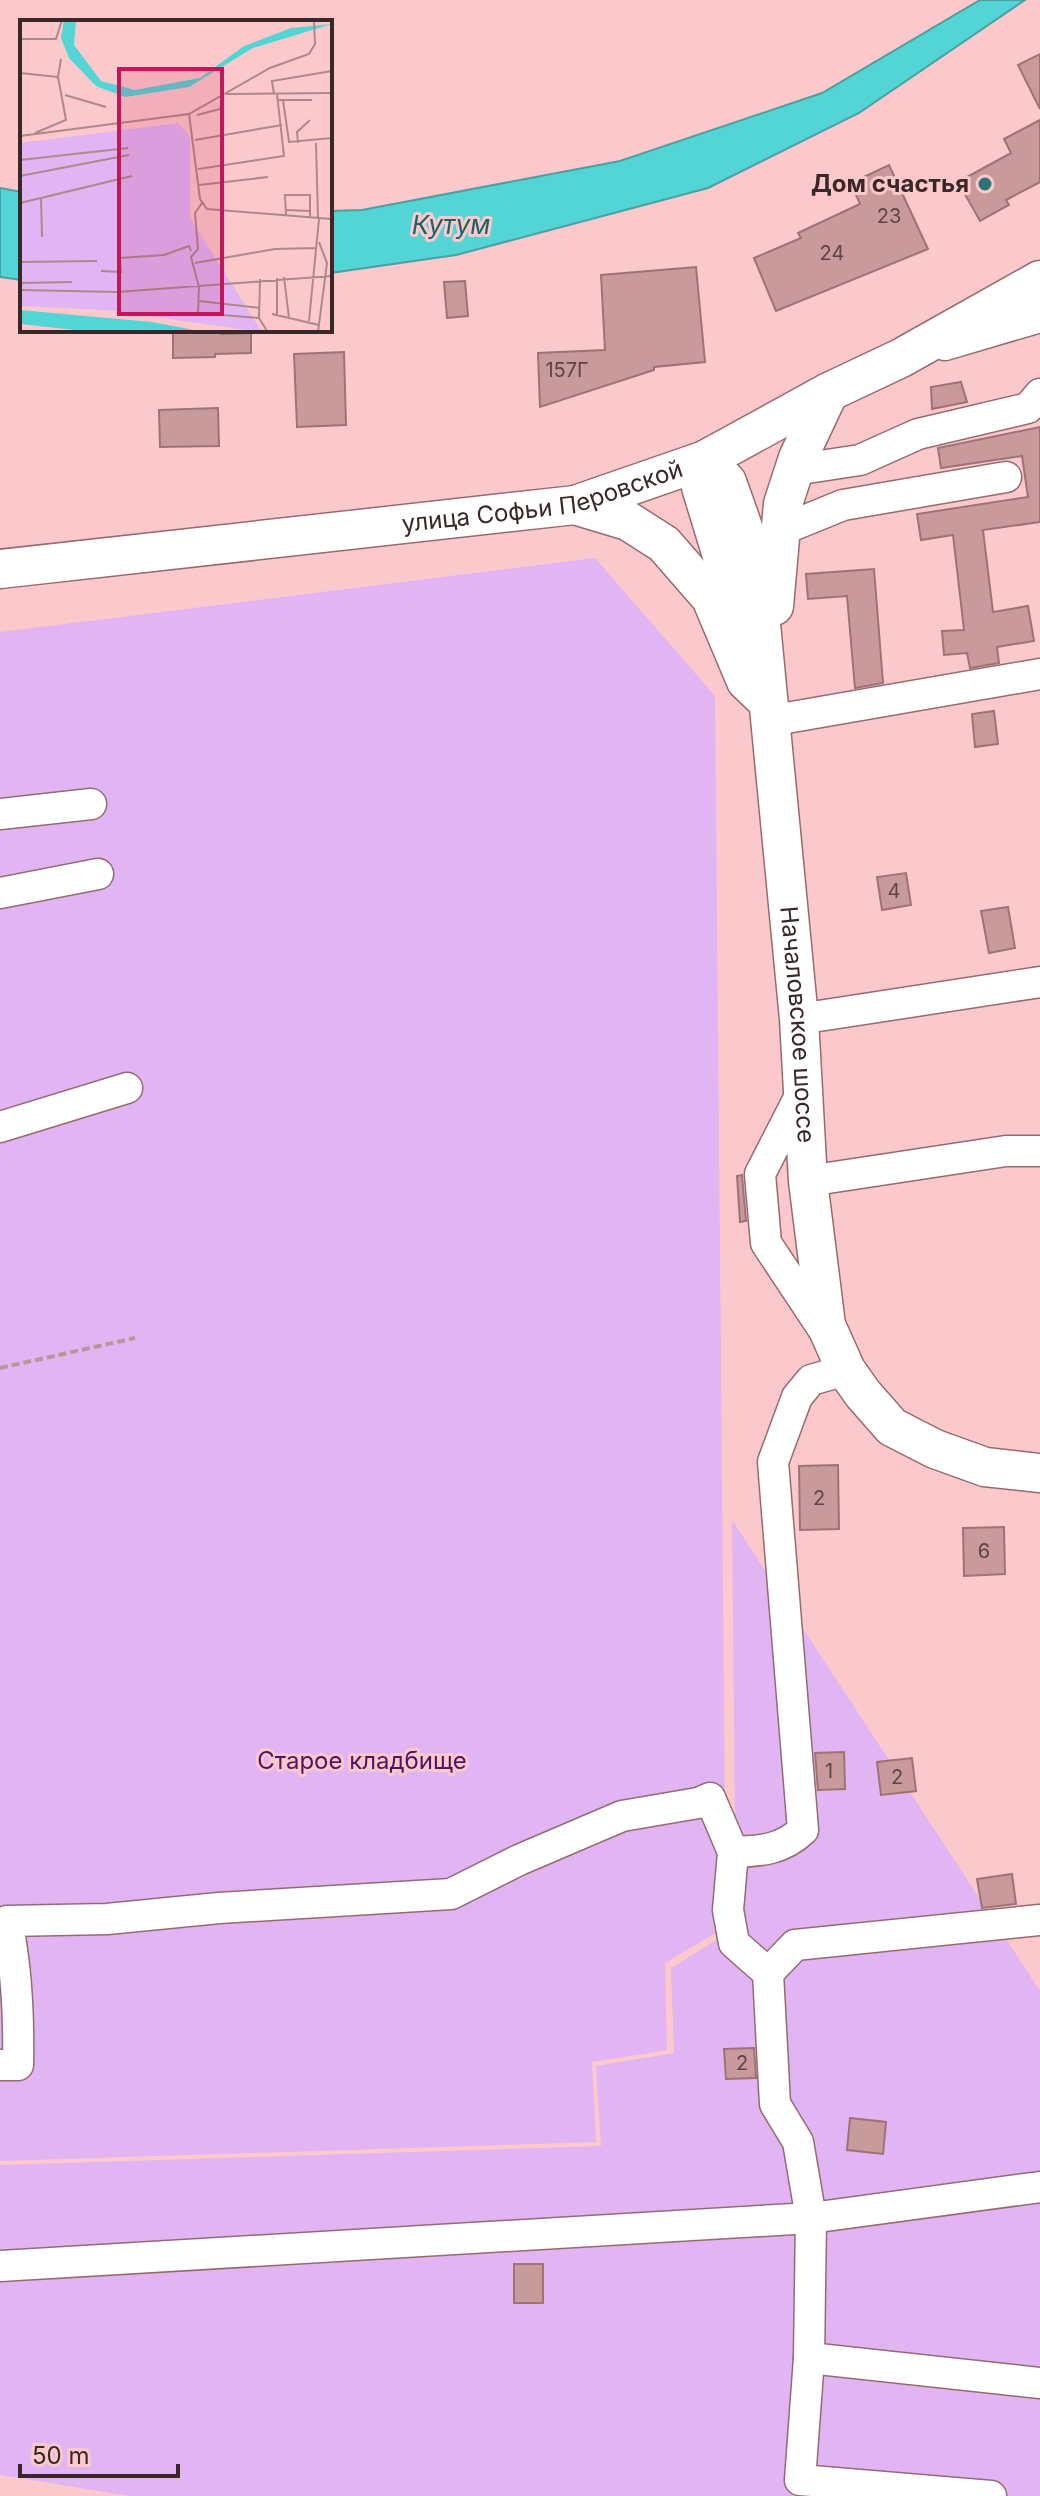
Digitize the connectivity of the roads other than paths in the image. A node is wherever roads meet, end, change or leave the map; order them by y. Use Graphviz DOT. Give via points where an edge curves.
graph roads {
  1 [pos="1040,280"];
  2 [pos="1040,317"];
  3 [pos="901,358"];
  4 [pos="829,392"];
  5 [pos="1040,394"];
  6 [pos="705,460"];
  7 [pos="794,470"];
  8 [pos="1006,477"];
  9 [pos="575,505"];
  10 [pos="779,531"];
  11 [pos="0,569"];
  12 [pos="1040,674"];
  13 [pos="768,710"];
  14 [pos="91,804"];
  15 [pos="0,814"];
  16 [pos="98,874"];
  17 [pos="0,893"];
  18 [pos="1040,982"];
  19 [pos="799,1019"];
  20 [pos="127,1088"];
  21 [pos="803,1090"];
  22 [pos="0,1127"];
  23 [pos="1040,1151"];
  24 [pos="808,1181"];
  25 [pos="841,1360"];
  26 [pos="1040,1473"];
  27 [pos="733,1852"];
  28 [pos="1040,1920"];
  29 [pos="768,1973"];
  30 [pos="0,2065"];
  31 [pos="1040,2187"];
  32 [pos="811,2218"];
  33 [pos="0,2266"];
  34 [pos="809,2358"];
  35 [pos="1040,2383"];
  36 [pos="991,2496"];
  1 -- 3 [label="main road, улица Софьи Перовской"];
  2 -- 3 [label="street"];
  3 -- 4 [label="main road, улица Софьи Перовской"];
  4 -- 6 [label="main road, улица Софьи Перовской"];
  4 -- 7 [label="main road"];
  5 -- 7 [label="street" via="1028,408 918,434 860,460"];
  6 -- 9 [label="main road, улица Софьи Перовской"];
  6 -- 13 [label="main road, Началовское шоссе" via="727,482 745,533 758,593"];
  7 -- 10 [label="main road"];
  8 -- 10 [label="street" via="843,505"];
  9 -- 11 [label="main road, улица Софьи Перовской"];
  9 -- 13 [label="main road" via="628,521 664,544 711,598 746,681"];
  10 -- 13 [label="main road"];
  12 -- 13 [label="street"];
  13 -- 19 [label="main road, Началовское шоссе"];
  14 -- 15 [label="street"];
  16 -- 17 [label="street"];
  18 -- 19 [label="street"];
  19 -- 21 [label="main road, Началовское шоссе"];
  20 -- 22 [label="street"];
  21 -- 24 [label="main road, Началовское шоссе"];
  21 -- 25 [label="street" via="760,1174 766,1243"];
  23 -- 24 [label="street" via="1006,1151"];
  24 -- 25 [label="main road, Началовское шоссе" via="826,1325"];
  25 -- 26 [label="main road, Началовское шоссе" via="892,1427 985,1467"];
  25 -- 27 [label="street" via="811,1380 797,1397 773,1462 803,1830 770,1850"];
  27 -- 29 [label="street" via="728,1910 734,1943"];
  27 -- 30 [label="street" via="710,1798 622,1816 451,1894 107,1919 7,1921 19,2019 18,2065"];
  28 -- 29 [label="street" via="795,1945"];
  29 -- 32 [label="street" via="775,2104 798,2142"];
  31 -- 32 [label="street"];
  32 -- 33 [label="street"];
  32 -- 34 [label="street"];
  34 -- 35 [label="street"];
  34 -- 36 [label="street" via="800,2480"];
}
